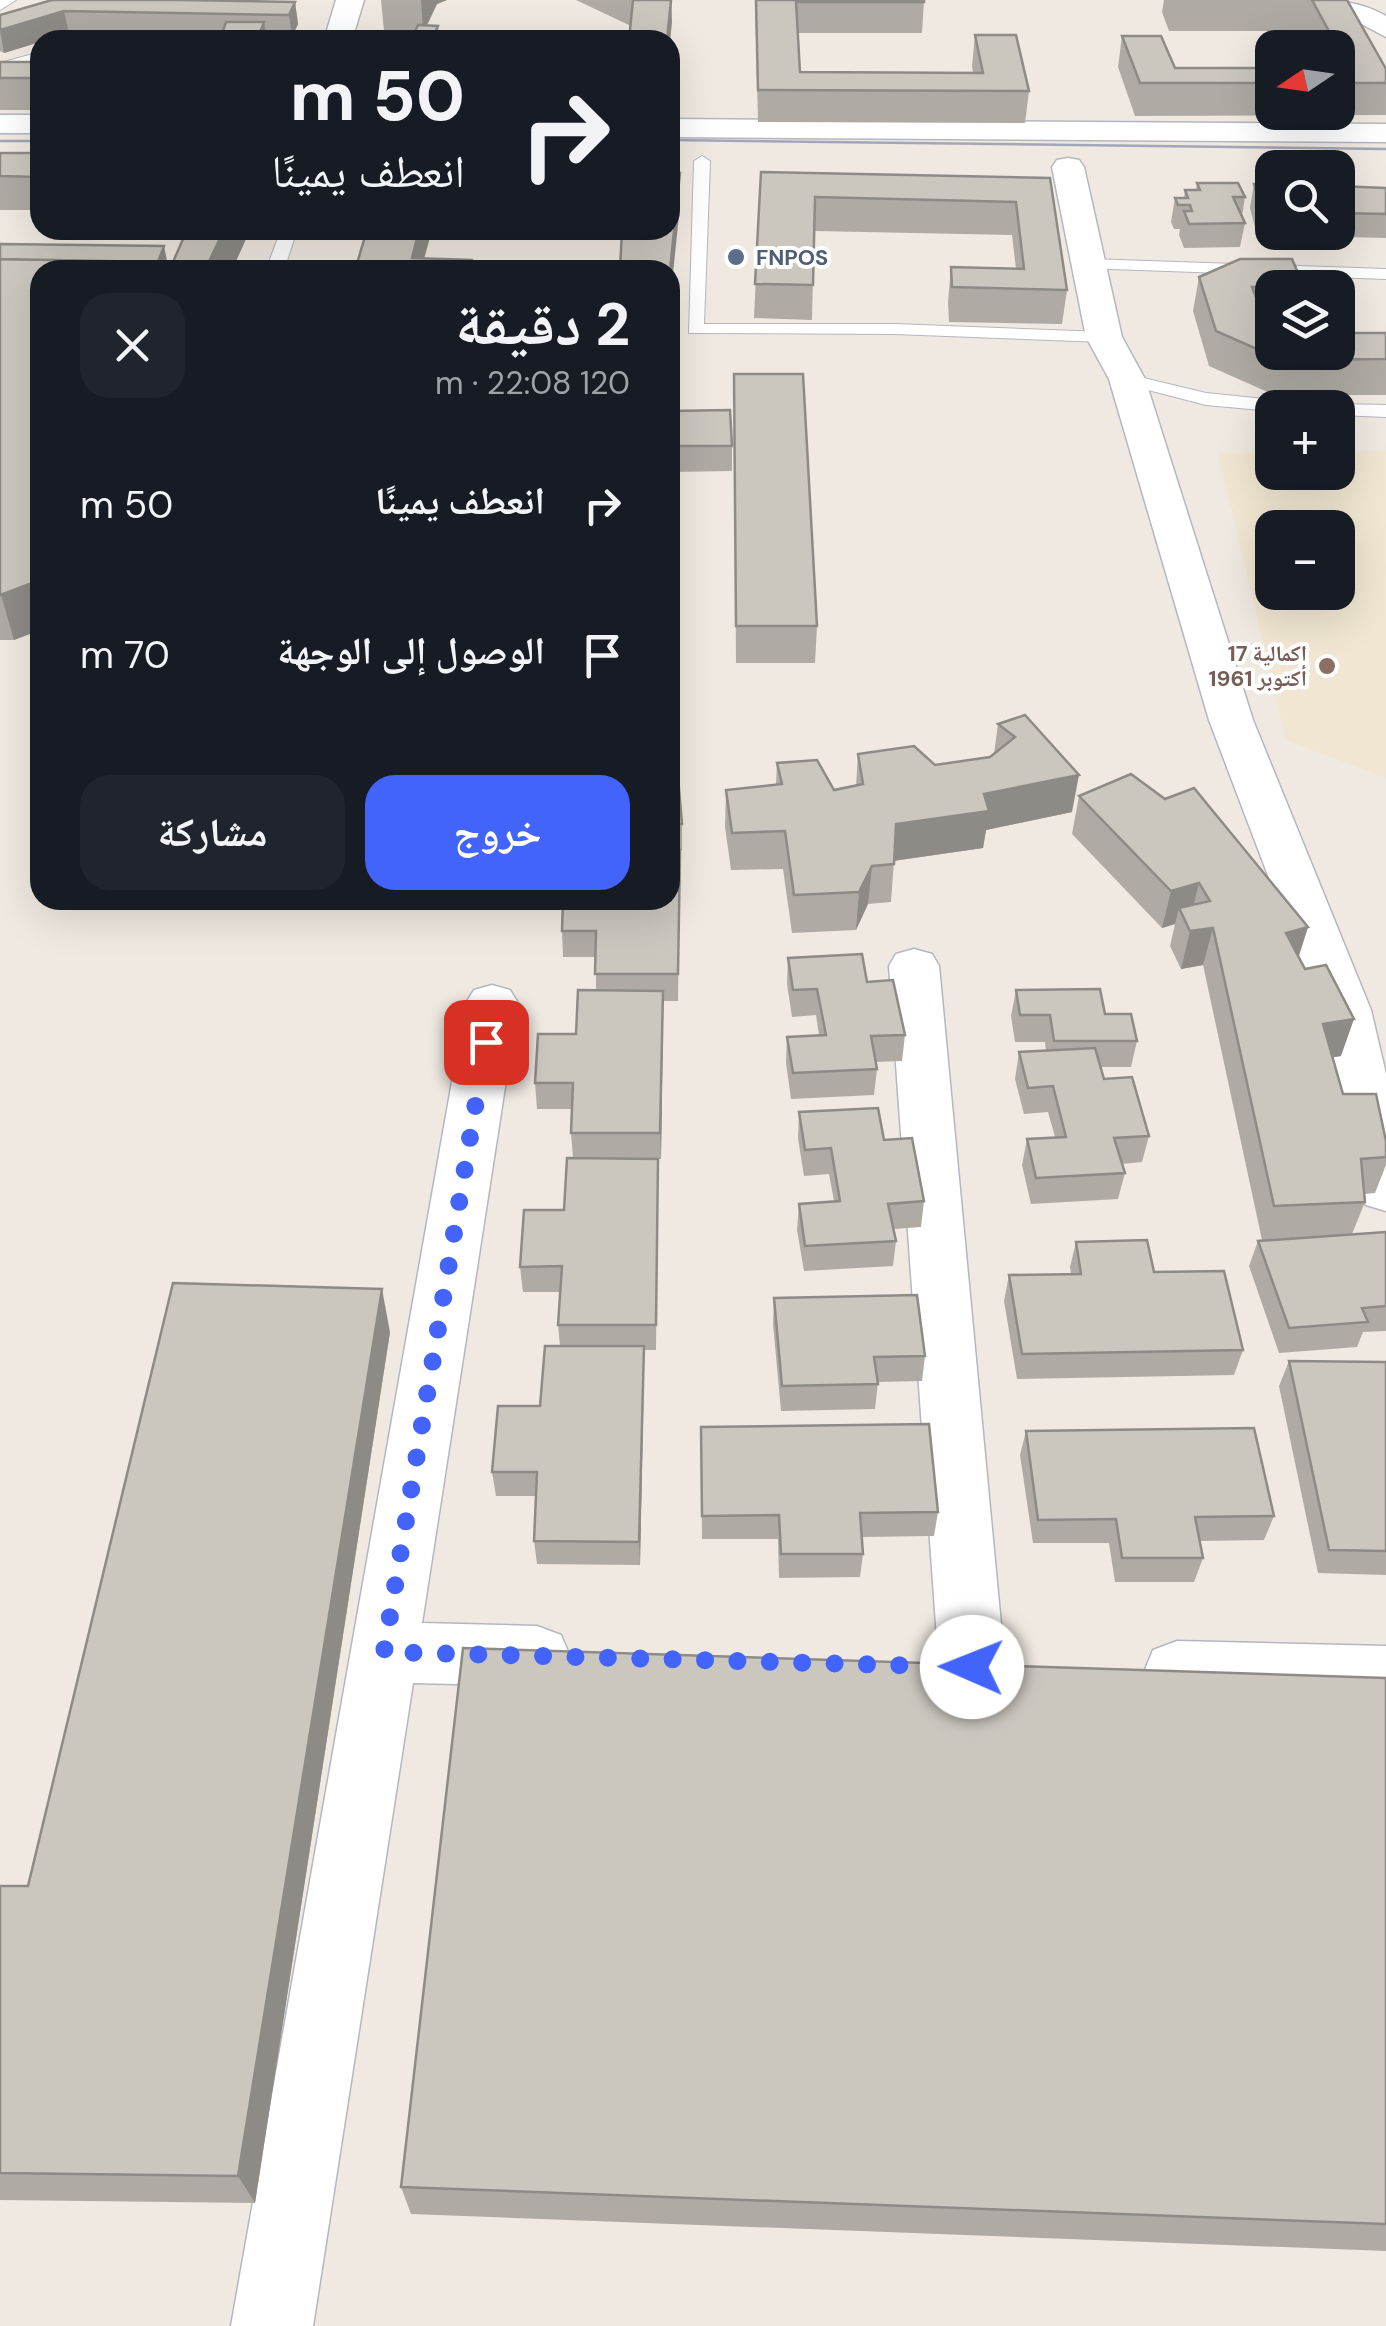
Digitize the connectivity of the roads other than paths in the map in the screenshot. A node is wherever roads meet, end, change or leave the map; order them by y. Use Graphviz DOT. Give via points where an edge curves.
graph roads {
  1 [pos="9,0"];
  2 [pos="350,0"];
  3 [pos="1314,0"];
  4 [pos="0,6"];
  5 [pos="1382,23"];
  6 [pos="341,30"];
  7 [pos="30,59"];
  8 [pos="0,68"];
  9 [pos="0,124"];
  10 [pos="30,124"];
  11 [pos="680,128"];
  12 [pos="1386,133"];
  13 [pos="0,154"];
  14 [pos="30,154"];
  15 [pos="680,160"];
  16 [pos="702,161"];
  17 [pos="741,162"];
  18 [pos="1030,166"];
  19 [pos="1068,167"];
  20 [pos="1105,167"];
  21 [pos="1089,264"];
  22 [pos="1386,274"];
  23 [pos="680,328"];
  24 [pos="695,329"];
  25 [pos="1104,337"];
  26 [pos="1127,379"];
  27 [pos="1255,404"];
  28 [pos="1355,410"];
  29 [pos="1386,411"];
  30 [pos="914,966"];
  31 [pos="492,1003"];
  32 [pos="1386,1190"];
  33 [pos="384,1652"];
  34 [pos="600,1658"];
  35 [pos="972,1667"];
  36 [pos="1110,1670"];
  37 [pos="1386,1677"];
  38 [pos="272,2326"];
  1 -- 4 [label="lane"];
  2 -- 6 [label="street"];
  3 -- 5 [label="street"];
  7 -- 8 [label="lane"];
  9 -- 10 [label="street"];
  11 -- 12 [label="street"];
  13 -- 14 [label="street"];
  15 -- 16 [label="street"];
  16 -- 17 [label="street"];
  16 -- 24 [label="lane"];
  18 -- 19 [label="street"];
  19 -- 20 [label="street"];
  19 -- 21 [label="street"];
  21 -- 22 [label="lane"];
  21 -- 25 [label="street"];
  23 -- 24 [label="lane"];
  24 -- 25 [label="lane"];
  25 -- 26 [label="street"];
  26 -- 27 [label="lane"];
  26 -- 32 [label="street" via="1231,720 1345,1010"];
  28 -- 29 [label="lane"];
  30 -- 35 [label="street"];
  31 -- 33 [label="street"];
  33 -- 34 [label="street"];
  33 -- 38 [label="street"];
  36 -- 37 [label="street"];
}
